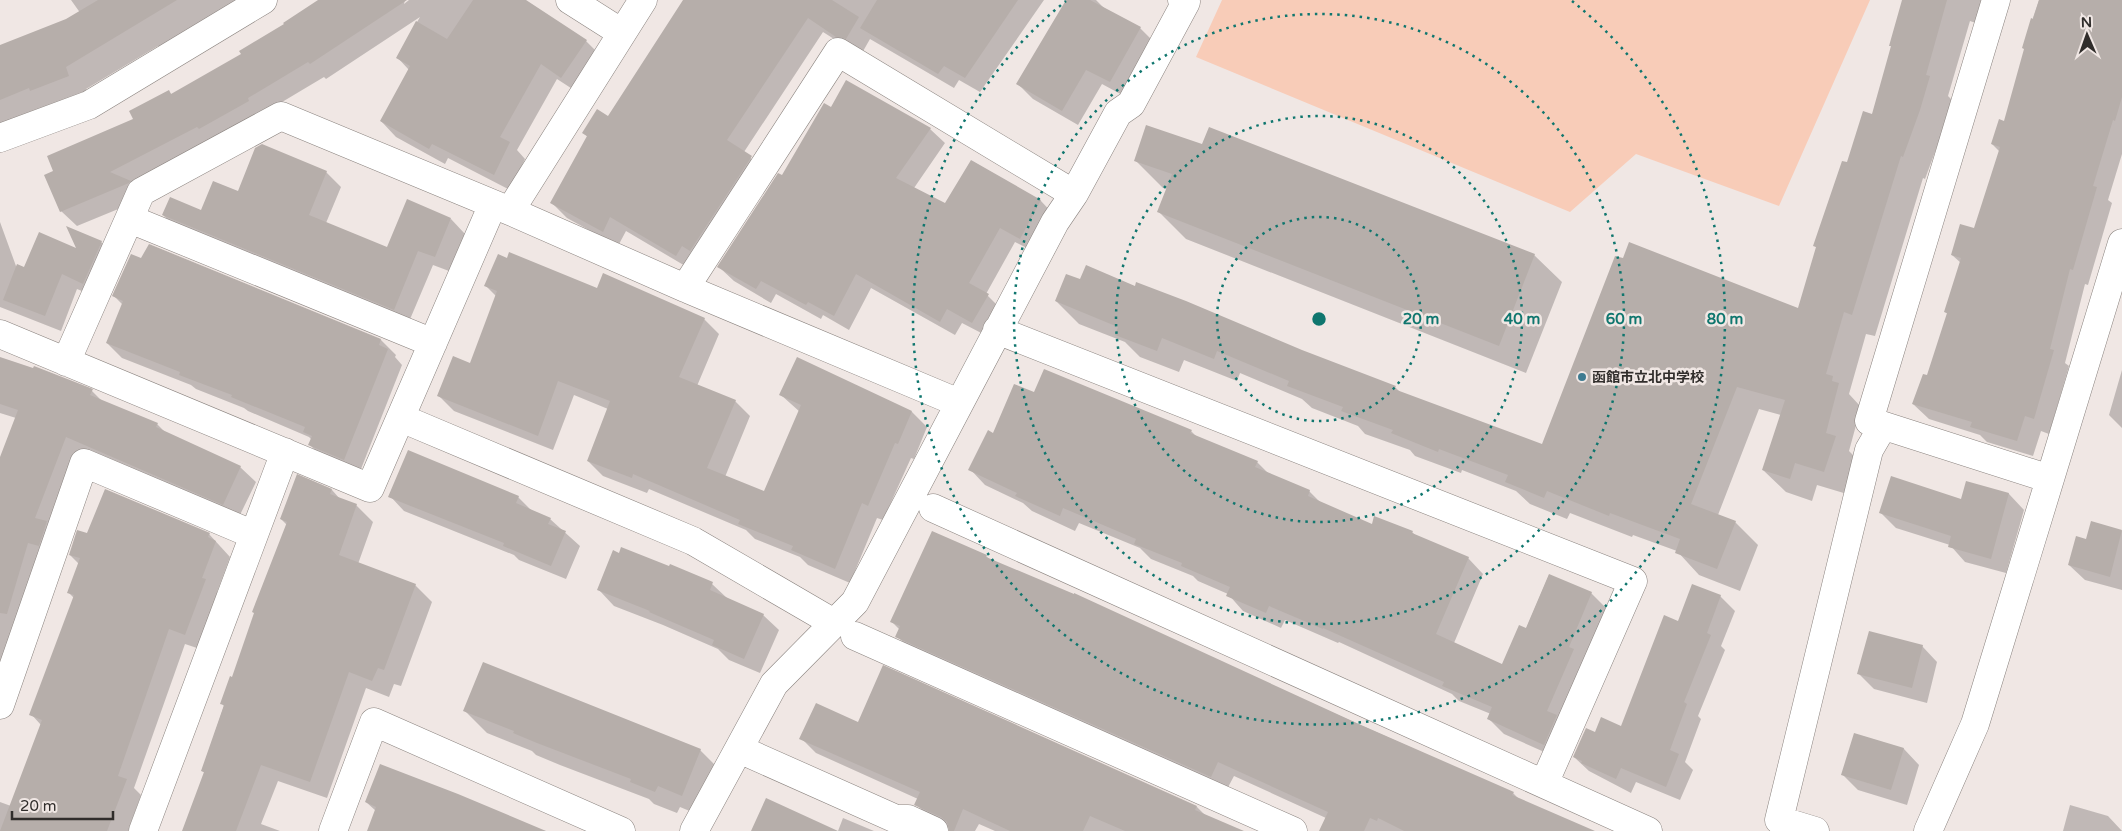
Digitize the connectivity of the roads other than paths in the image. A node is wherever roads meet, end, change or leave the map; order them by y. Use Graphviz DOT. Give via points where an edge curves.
graph roads {
  1 [pos="263,0"];
  2 [pos="570,0"];
  3 [pos="643,0"];
  4 [pos="1182,0"];
  5 [pos="1996,0"];
  6 [pos="622,33"];
  7 [pos="0,138"];
  8 [pos="1074,194"];
  9 [pos="502,208"];
  10 [pos="130,219"];
  11 [pos="2122,243"];
  12 [pos="685,288"];
  13 [pos="996,330"];
  14 [pos="0,334"];
  15 [pos="432,343"];
  16 [pos="66,362"];
  17 [pos="958,403"];
  18 [pos="401,418"];
  19 [pos="1883,426"];
  20 [pos="285,452"];
  21 [pos="2050,479"];
  22 [pos="933,508"];
  23 [pos="252,534"];
  24 [pos="845,630"];
  25 [pos="0,705"];
  26 [pos="739,749"];
  27 [pos="1544,784"];
  28 [pos="143,831"];
  29 [pos="333,831"];
  30 [pos="621,831"];
  31 [pos="694,831"];
  32 [pos="934,831"];
  33 [pos="1293,831"];
  34 [pos="1648,831"];
  35 [pos="1815,831"];
  36 [pos="1928,831"];
  1 -- 7 [label="street" via="89,104"];
  2 -- 6 [label="street"];
  3 -- 6 [label="street"];
  4 -- 8 [label="street" via="1186,2 1131,104 1118,113"];
  5 -- 19 [label="street" via="1869,421"];
  6 -- 9 [label="street"];
  8 -- 12 [label="street" via="838,52"];
  8 -- 13 [label="street" via="1055,222"];
  9 -- 10 [label="street" via="281,116 141,192"];
  9 -- 12 [label="street"];
  9 -- 15 [label="street"];
  10 -- 15 [label="street"];
  10 -- 16 [label="street"];
  11 -- 21 [label="street"];
  12 -- 17 [label="street"];
  13 -- 17 [label="street"];
  13 -- 27 [label="street" via="1633,581"];
  14 -- 16 [label="street"];
  15 -- 18 [label="street"];
  16 -- 20 [label="street"];
  17 -- 24 [label="street" via="855,602"];
  18 -- 20 [label="street" via="370,488"];
  18 -- 24 [label="street" via="693,541"];
  19 -- 21 [label="street"];
  19 -- 35 [label="street" via="1868,450 1779,820"];
  20 -- 23 [label="street"];
  21 -- 36 [label="street" via="1975,724"];
  22 -- 27 [label="street"];
  23 -- 25 [label="street" via="84,463"];
  23 -- 28 [label="street"];
  24 -- 26 [label="street" via="774,684"];
  24 -- 33 [label="street"];
  26 -- 31 [label="street"];
  26 -- 32 [label="street" via="896,819 908,819"];
  27 -- 34 [label="street"];
  29 -- 30 [label="street" via="374,722"];
}
